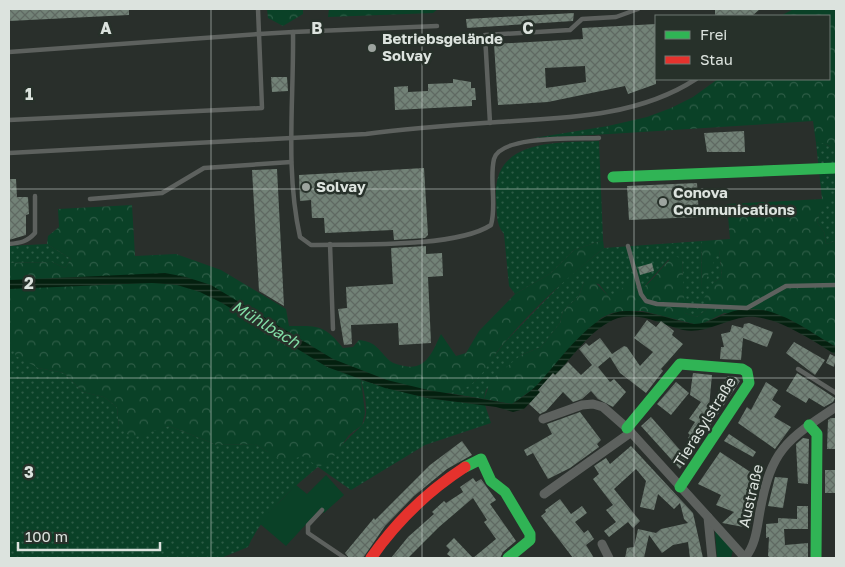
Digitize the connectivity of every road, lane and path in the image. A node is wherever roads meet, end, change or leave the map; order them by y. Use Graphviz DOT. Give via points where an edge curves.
graph roads {
  1 [pos="258,9"];
  2 [pos="638,9"];
  3 [pos="437,26"];
  4 [pos="293,32"];
  5 [pos="259,34"];
  6 [pos="9,52"];
  7 [pos="694,80"];
  8 [pos="9,120"];
  9 [pos="490,123"];
  10 [pos="290,138"];
  11 [pos="599,138"];
  12 [pos="9,153"];
  13 [pos="291,162"];
  14 [pos="836,168"];
  15 [pos="613,177"];
  16 [pos="35,196"];
  17 [pos="90,199"];
  18 [pos="9,244"];
  19 [pos="330,244"];
  20 [pos="628,246"];
  21 [pos="836,284"];
  22 [pos="334,329"];
  23 [pos="798,369"];
  24 [pos="836,393"];
  25 [pos="836,408"];
  26 [pos="543,419"];
  27 [pos="809,425"];
  28 [pos="629,430"];
  29 [pos="680,487"];
  30 [pos="544,494"];
  31 [pos="322,510"];
  32 [pos="708,517"];
  33 [pos="602,544"];
  34 [pos="345,558"];
  35 [pos="370,558"];
  36 [pos="508,558"];
  37 [pos="609,558"];
  38 [pos="712,558"];
  39 [pos="745,558"];
  40 [pos="816,558"];
  1 -- 5 [label="lane"];
  2 -- 9 [label="lane" via="616,17 582,19 570,30 485,35"];
  3 -- 4 [label="lane"];
  4 -- 5 [label="lane"];
  4 -- 10 [label="lane" via="294,94"];
  5 -- 6 [label="lane"];
  5 -- 8 [label="lane" via="262,108"];
  7 -- 9 [label="lane" via="667,94 612,111 559,119"];
  9 -- 10 [label="lane"];
  10 -- 12 [label="lane"];
  10 -- 13 [label="lane"];
  11 -- 19 [label="lane" via="520,142 504,147 494,158 491,225 466,236"];
  13 -- 17 [label="lane" via="204,168 162,193"];
  13 -- 19 [label="lane" via="295,217 300,237 311,245"];
  14 -- 15 [label="street"];
  16 -- 18 [label="lane" via="35,233 30,240"];
  19 -- 22 [label="lane"];
  20 -- 21 [label="lane" via="641,294 646,301 657,304 747,308 786,286"];
  23 -- 24 [label="lane"];
  25 -- 27 [label="street, Austraße"];
  26 -- 28 [label="street" via="593,404 603,407"];
  27 -- 39 [label="street, Austraße" via="784,444 770,468 755,539"];
  27 -- 40 [label="street" via="817,434"];
  28 -- 29 [label="street"];
  28 -- 29 [label="street, Tierasylstraße" via="680,364 747,372 749,383"];
  28 -- 30 [label="street"];
  29 -- 32 [label="street"];
  31 -- 34 [label="lane" via="308,525 308,533"];
  32 -- 38 [label="street"];
  32 -- 39 [label="street"];
  33 -- 37 [label="street"];
  35 -- 36 [label="street" via="419,504 444,482 481,459 491,481 506,492 530,534 530,540"];
}
